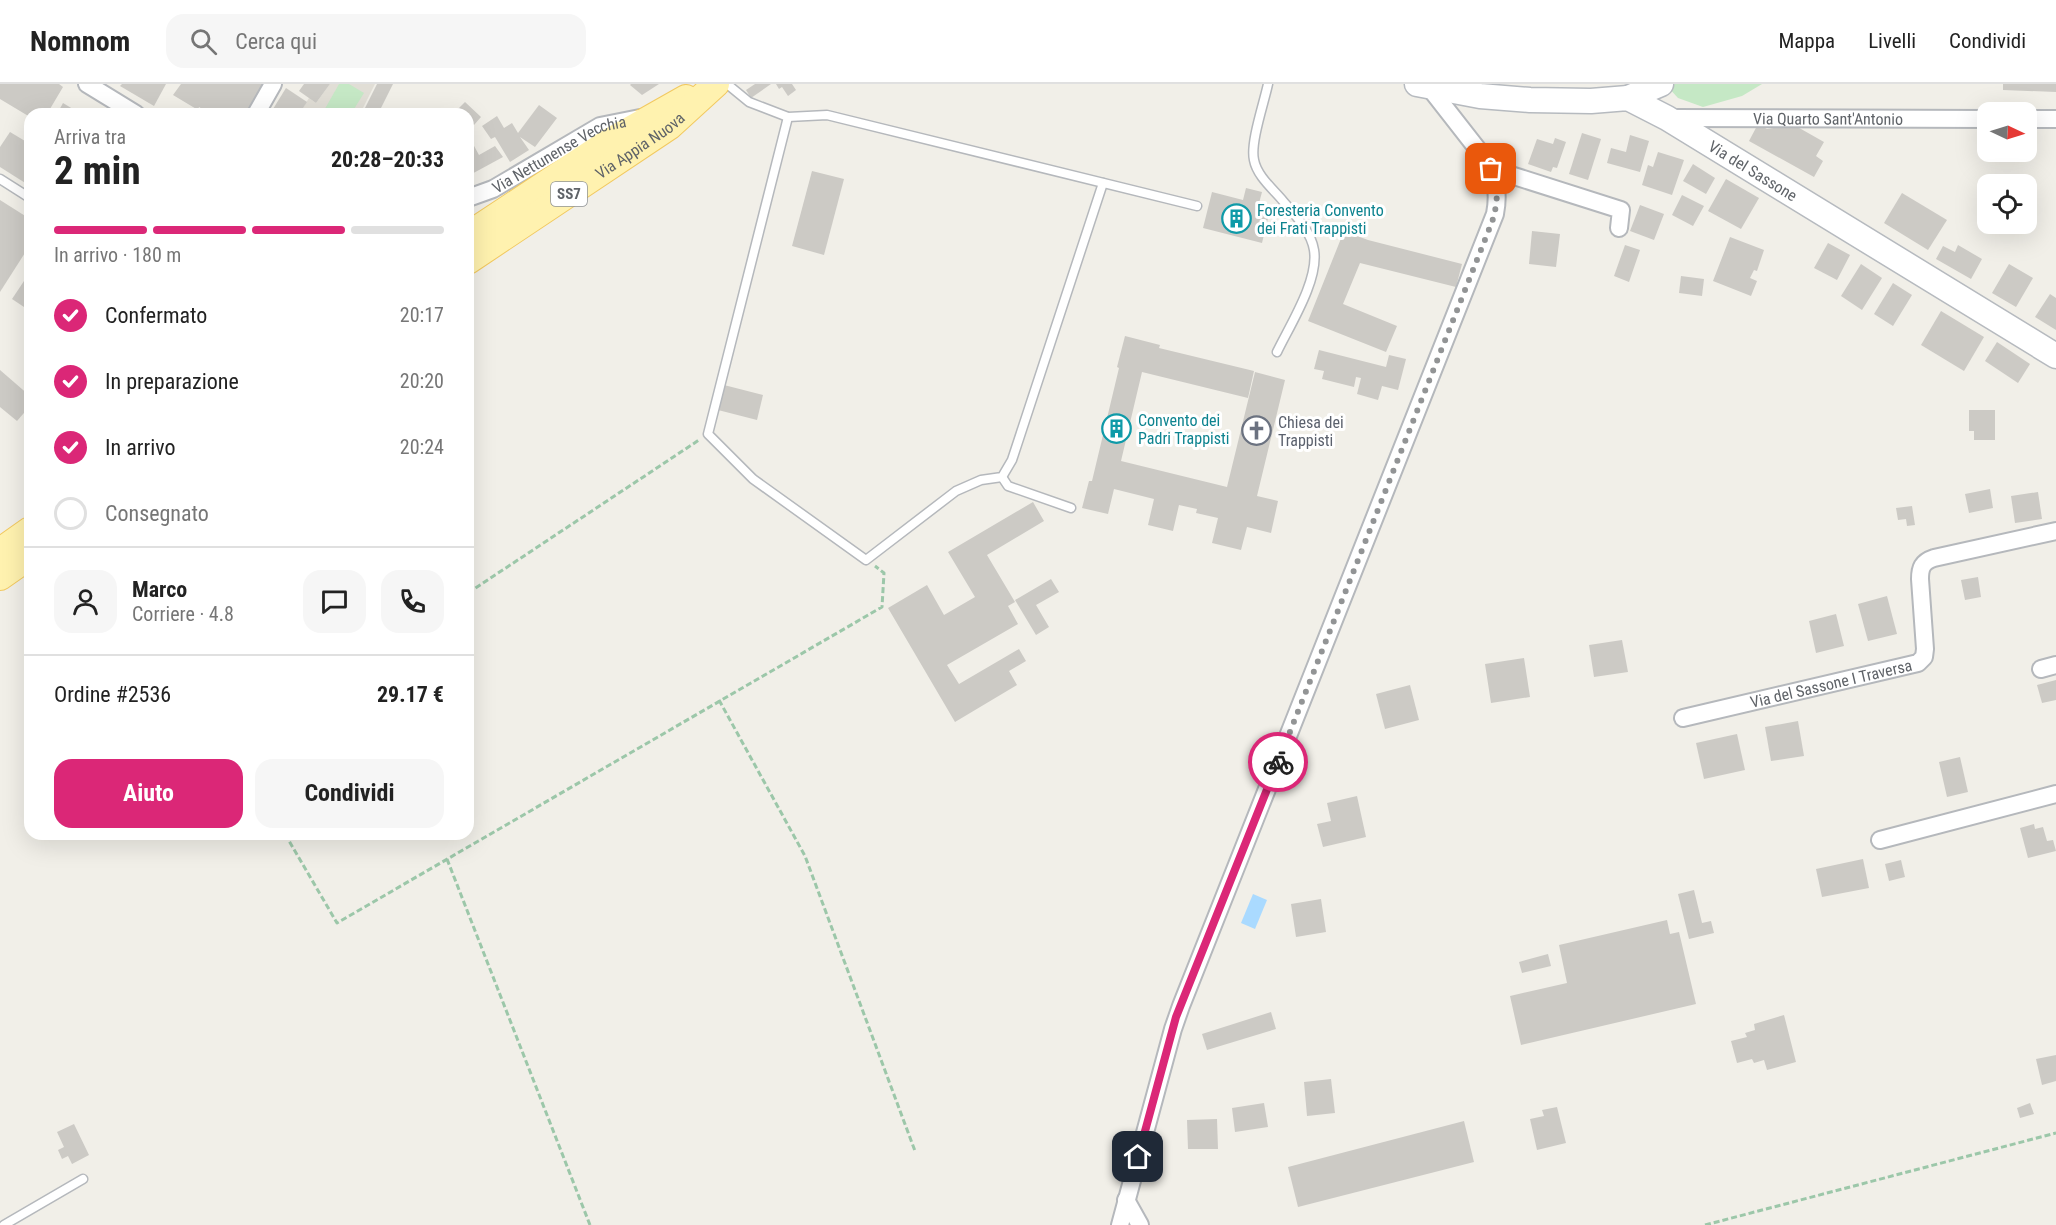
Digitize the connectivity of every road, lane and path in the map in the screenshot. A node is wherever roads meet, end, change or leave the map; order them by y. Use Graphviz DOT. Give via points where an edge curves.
graph roads {
  1 [pos="87,84"];
  2 [pos="273,84"];
  3 [pos="714,84"];
  4 [pos="726,84"];
  5 [pos="1268,84"];
  6 [pos="1661,84"];
  7 [pos="1423,86"];
  8 [pos="1481,90"];
  9 [pos="1628,99"];
  10 [pos="126,108"];
  11 [pos="259,108"];
  12 [pos="653,116"];
  13 [pos="788,117"];
  14 [pos="1666,118"];
  15 [pos="1977,119"];
  16 [pos="2037,119"];
  17 [pos="2056,119"];
  18 [pos="1491,169"];
  19 [pos="0,179"];
  20 [pos="1103,183"];
  21 [pos="24,194"];
  22 [pos="474,196"];
  23 [pos="1197,206"];
  24 [pos="1619,228"];
  25 [pos="474,231"];
  26 [pos="474,257"];
  27 [pos="1277,352"];
  28 [pos="2056,356"];
  29 [pos="708,434"];
  30 [pos="1002,477"];
  31 [pos="1071,508"];
  32 [pos="2056,531"];
  33 [pos="24,534"];
  34 [pos="0,551"];
  35 [pos="24,560"];
  36 [pos="866,560"];
  37 [pos="0,577"];
  38 [pos="474,589"];
  39 [pos="719,700"];
  40 [pos="1683,718"];
  41 [pos="2056,794"];
  42 [pos="289,840"];
  43 [pos="1880,840"];
  44 [pos="447,859"];
  45 [pos="2056,1133"];
  46 [pos="915,1151"];
  47 [pos="83,1179"];
  48 [pos="1126,1200"];
  49 [pos="4,1225"];
  50 [pos="590,1225"];
  51 [pos="1120,1225"];
  52 [pos="1140,1225"];
  53 [pos="1705,1225"];
  1 -- 10 [label="street"];
  2 -- 11 [label="street"];
  3 -- 12 [label="main road, Via Appia Nuova / SS7"];
  3 -- 26 [label="main road, Via Appia Nuova / SS7" via="670,126"];
  4 -- 13 [label="lane" via="749,102"];
  5 -- 27 [label="lane" via="1254,160 1262,176 1308,233 1314,249 1312,277"];
  6 -- 9 [label="main road"];
  7 -- 8 [label="main road, Via del Sassone"];
  7 -- 18 [label="street"];
  8 -- 9 [label="main road, Via del Sassone" via="1561,101"];
  9 -- 14 [label="main road, Via del Sassone"];
  12 -- 22 [label="street, Via Nettunense Vecchia" via="600,126 493,189"];
  12 -- 25 [label="main road, Via Appia Nuova / SS7"];
  13 -- 20 [label="lane" via="827,114"];
  13 -- 29 [label="lane"];
  14 -- 15 [label="street, Via Quarto Sant'Antonio"];
  14 -- 28 [label="main road, Via del Sassone"];
  16 -- 17 [label="street"];
  18 -- 24 [label="street" via="1621,210"];
  18 -- 48 [label="street" via="1498,196 1492,222 1180,1006"];
  19 -- 21 [label="lane"];
  20 -- 23 [label="lane"];
  20 -- 30 [label="lane" via="1012,460"];
  29 -- 36 [label="lane" via="753,478"];
  29 -- 38 [label="path"];
  30 -- 31 [label="lane" via="1008,486"];
  30 -- 36 [label="lane" via="981,480 956,491"];
  32 -- 40 [label="street, Via del Sassone I Traversa" via="1924,563 1920,573 1925,649 1918,663"];
  33 -- 34 [label="main road"];
  35 -- 37 [label="main road"];
  36 -- 39 [label="path" via="884,573 882,607"];
  39 -- 44 [label="path"];
  39 -- 46 [label="path" via="805,856"];
  41 -- 43 [label="street"];
  42 -- 44 [label="path" via="337,923"];
  44 -- 50 [label="path"];
  45 -- 53 [label="path"];
  47 -- 49 [label="lane"];
  48 -- 51 [label="street"];
  48 -- 52 [label="street"];
}
